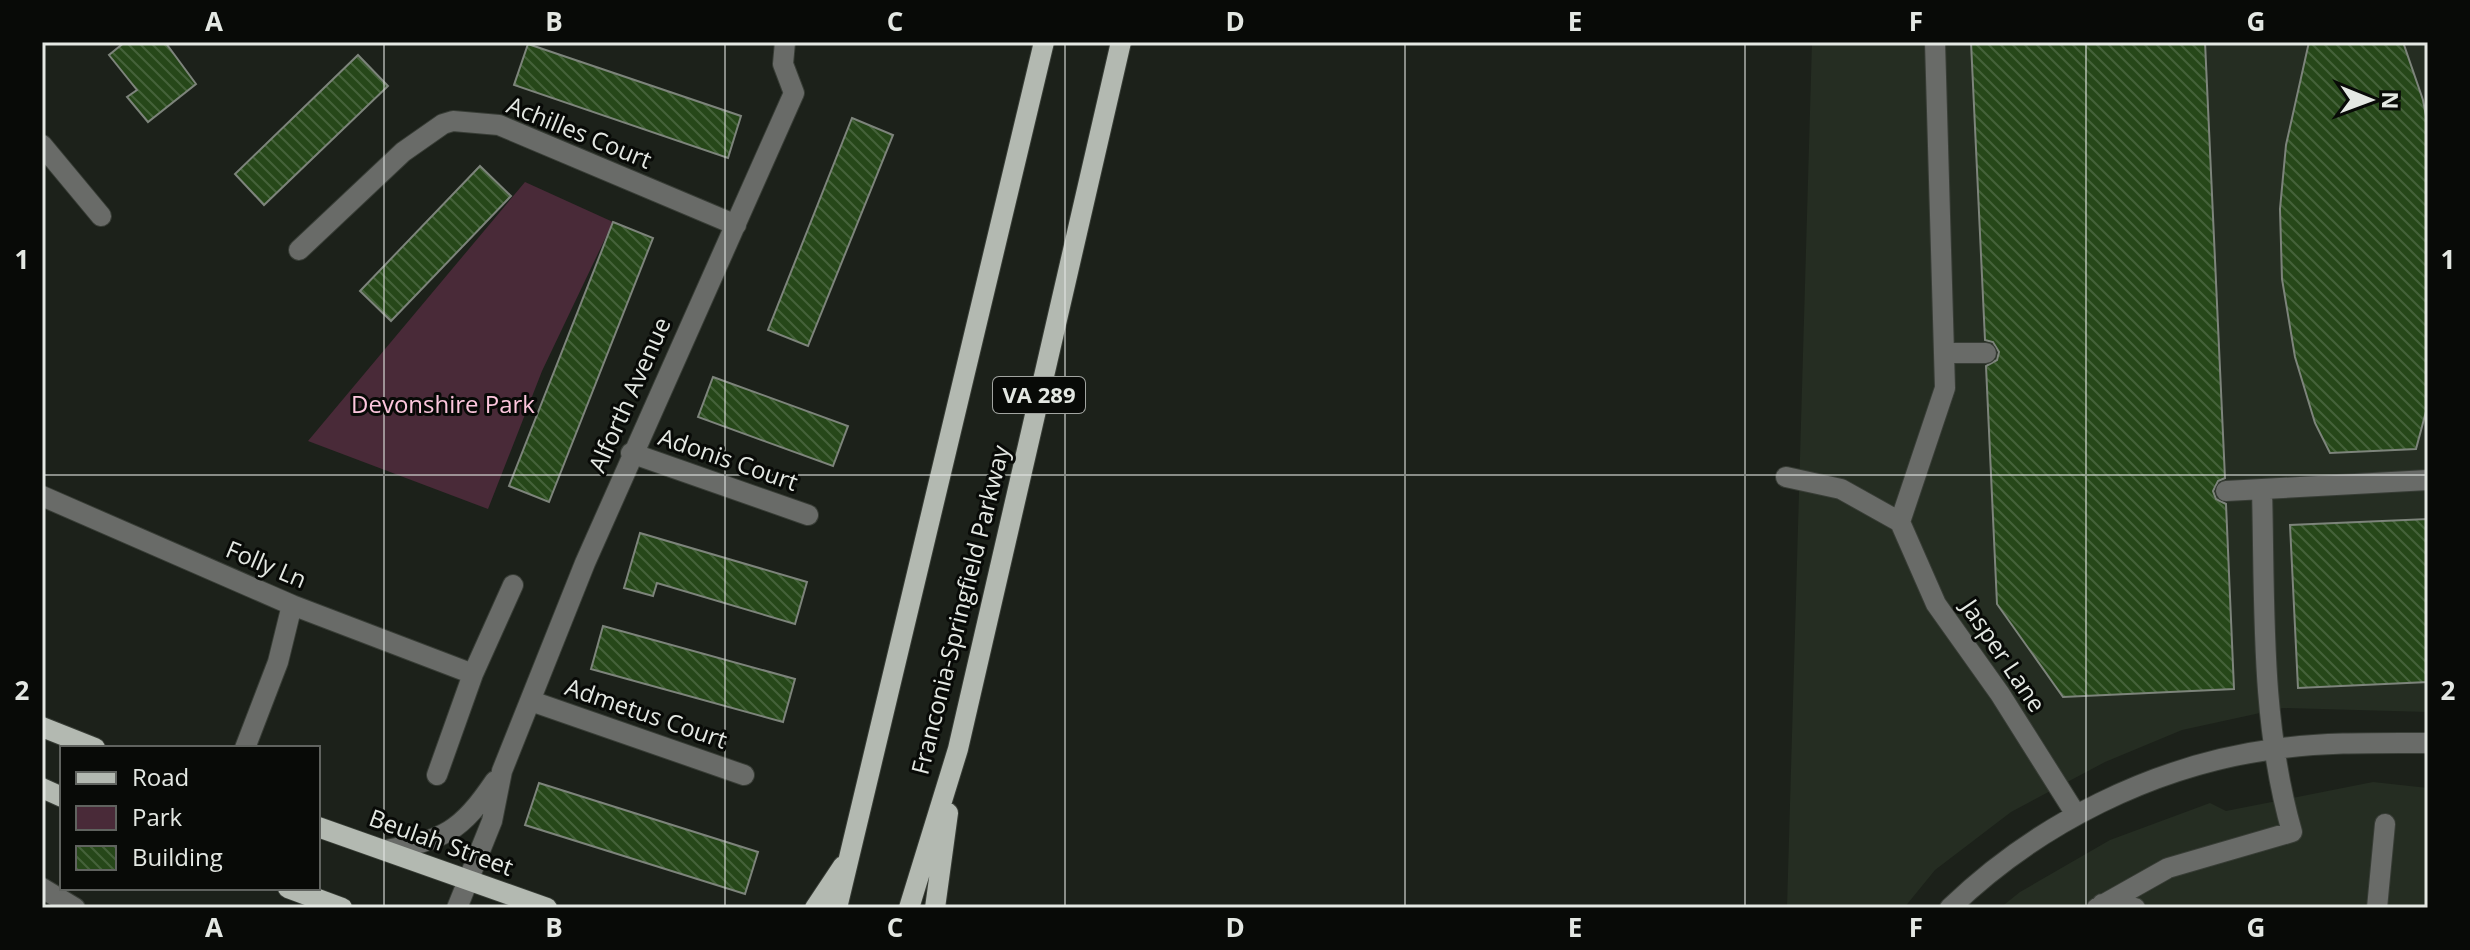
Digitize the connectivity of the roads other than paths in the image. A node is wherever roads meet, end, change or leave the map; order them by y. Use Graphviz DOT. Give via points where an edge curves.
graph roads {
  1 [pos="785,42"];
  2 [pos="1044,42"];
  3 [pos="1121,42"];
  4 [pos="1935,42"];
  5 [pos="42,145"];
  6 [pos="101,216"];
  7 [pos="736,225"];
  8 [pos="299,250"];
  9 [pos="1946,353"];
  10 [pos="1986,353"];
  11 [pos="631,453"];
  12 [pos="1786,477"];
  13 [pos="2428,480"];
  14 [pos="2262,489"];
  15 [pos="2226,491"];
  16 [pos="42,496"];
  17 [pos="808,515"];
  18 [pos="1900,522"];
  19 [pos="513,585"];
  20 [pos="292,605"];
  21 [pos="473,674"];
  22 [pos="531,701"];
  23 [pos="42,727"];
  24 [pos="2428,743"];
  25 [pos="90,746"];
  26 [pos="246,746"];
  27 [pos="958,749"];
  28 [pos="2273,749"];
  29 [pos="502,771"];
  30 [pos="437,775"];
  31 [pos="744,775"];
  32 [pos="2075,813"];
  33 [pos="2385,824"];
  34 [pos="320,828"];
  35 [pos="385,850"];
  36 [pos="851,853"];
  37 [pos="468,881"];
  38 [pos="42,888"];
  39 [pos="293,890"];
  40 [pos="2100,906"];
  41 [pos="75,908"];
  42 [pos="342,908"];
  43 [pos="457,908"];
  44 [pos="547,908"];
  45 [pos="815,908"];
  46 [pos="837,908"];
  47 [pos="909,908"];
  48 [pos="935,908"];
  49 [pos="1950,908"];
  50 [pos="2135,908"];
  51 [pos="2377,908"];
  1 -- 7 [label="street, Alforth Avenue" via="783,64 794,93"];
  2 -- 36 [label="main road, Franconia-Springfield Parkway / VA 289"];
  3 -- 27 [label="main road, Franconia-Springfield Parkway / VA 289"];
  4 -- 9 [label="street"];
  5 -- 6 [label="street"];
  7 -- 8 [label="street, Achilles Court" via="499,125 453,121 403,152"];
  7 -- 11 [label="street, Alforth Avenue"];
  9 -- 10 [label="street"];
  9 -- 18 [label="street" via="1945,388"];
  11 -- 17 [label="street, Adonis Court"];
  11 -- 22 [label="street, Alforth Avenue"];
  12 -- 18 [label="street" via="1841,489"];
  13 -- 14 [label="street"];
  14 -- 15 [label="street"];
  14 -- 28 [label="street" via="2267,709"];
  16 -- 20 [label="street, Folly Ln"];
  18 -- 32 [label="street, Jasper Lane" via="1936,604"];
  19 -- 21 [label="street"];
  20 -- 21 [label="street, Folly Ln"];
  20 -- 26 [label="street" via="278,662"];
  21 -- 30 [label="street"];
  22 -- 29 [label="street, Alforth Avenue"];
  22 -- 31 [label="street, Admetus Court"];
  23 -- 25 [label="main road"];
  24 -- 28 [label="street" via="2347,742"];
  27 -- 47 [label="main road, Franconia-Springfield Parkway / VA 289"];
  27 -- 48 [label="main road"];
  28 -- 32 [label="street" via="2167,775"];
  28 -- 40 [label="street" via="2292,832 2168,868"];
  29 -- 35 [label="street, Alforth Avenue" via="460,827 432,842"];
  29 -- 37 [label="street, Alforth Avenue" via="492,821"];
  32 -- 49 [label="street"];
  33 -- 51 [label="street"];
  34 -- 35 [label="main road, Beulah Street"];
  35 -- 37 [label="main road, Beulah Street"];
  36 -- 45 [label="main road"];
  36 -- 46 [label="main road, Franconia-Springfield Parkway / VA 289"];
  37 -- 43 [label="street, Alforth Avenue"];
  37 -- 44 [label="main road, Beulah Street"];
  38 -- 41 [label="street"];
  39 -- 42 [label="main road"];
  40 -- 50 [label="street"];
}
